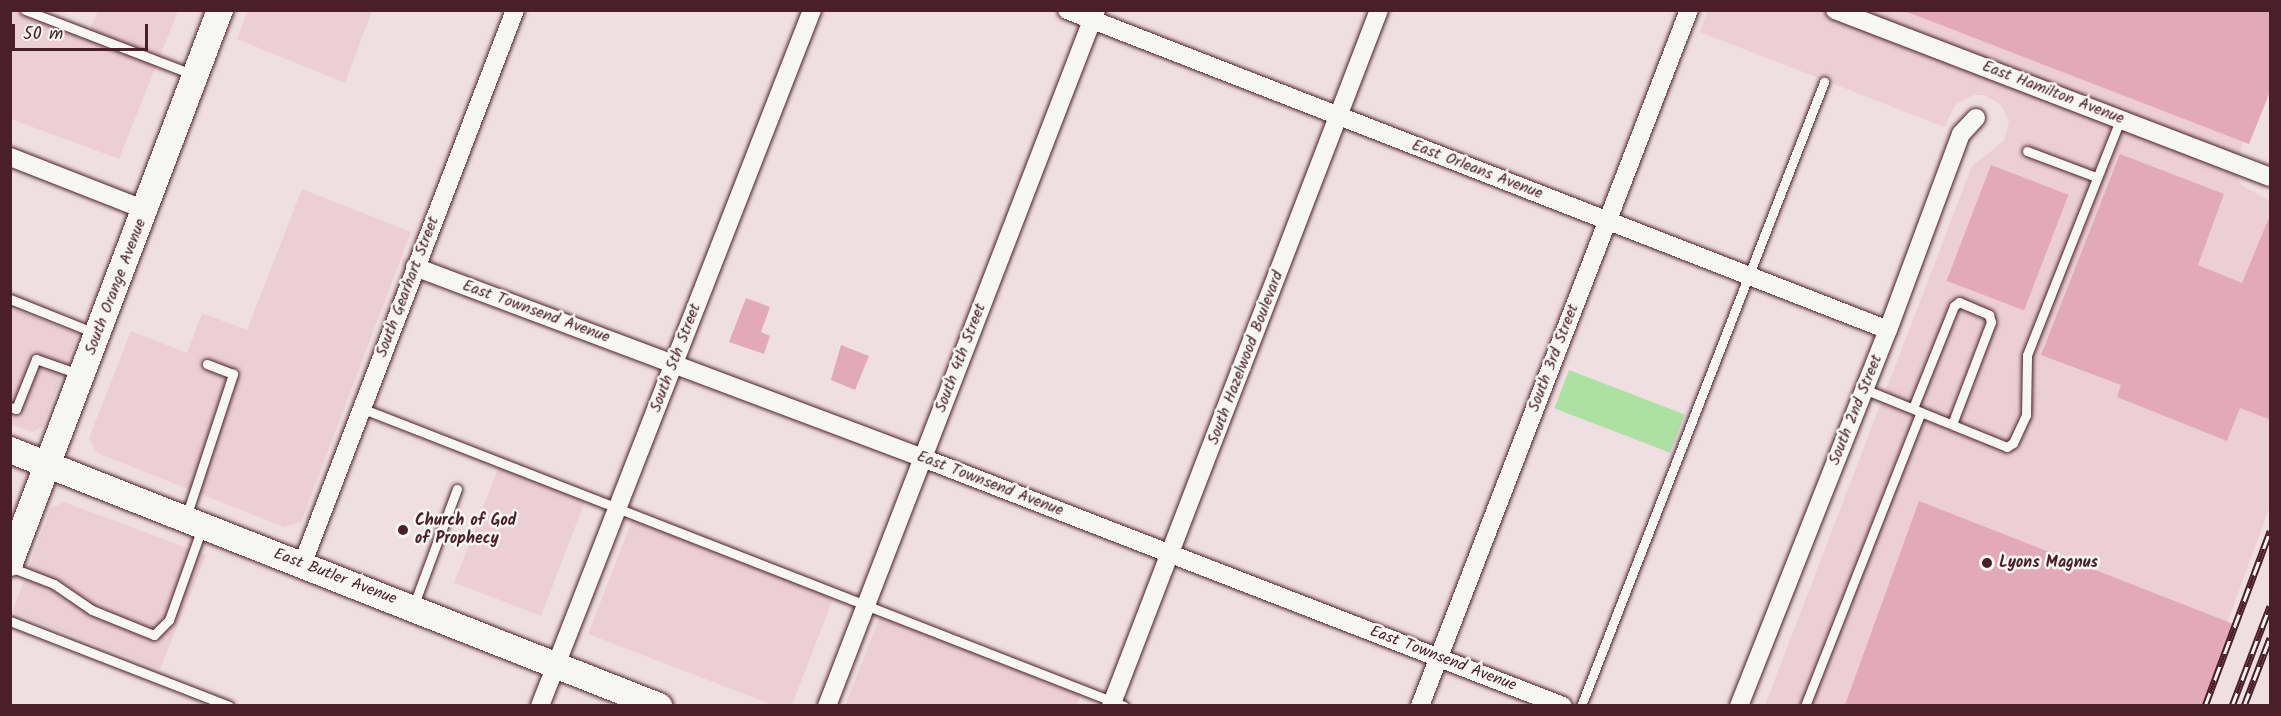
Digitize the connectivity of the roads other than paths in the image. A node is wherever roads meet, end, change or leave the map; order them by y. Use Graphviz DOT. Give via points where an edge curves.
graph roads {
  1 [pos="26,10"];
  2 [pos="220,10"];
  3 [pos="515,10"];
  4 [pos="812,10"];
  5 [pos="1066,10"];
  6 [pos="1379,10"];
  7 [pos="1689,10"];
  8 [pos="1835,10"];
  9 [pos="1094,15"];
  10 [pos="196,76"];
  11 [pos="1824,82"];
  12 [pos="1339,116"];
  13 [pos="1976,118"];
  14 [pos="2121,118"];
  15 [pos="2027,151"];
  16 [pos="10,157"];
  17 [pos="2270,175"];
  18 [pos="2096,177"];
  19 [pos="145,210"];
  20 [pos="1607,221"];
  21 [pos="415,267"];
  22 [pos="1749,275"];
  23 [pos="10,299"];
  24 [pos="1888,330"];
  25 [pos="98,333"];
  26 [pos="674,363"];
  27 [pos="207,364"];
  28 [pos="82,375"];
  29 [pos="1864,389"];
  30 [pos="10,407"];
  31 [pos="361,408"];
  32 [pos="1917,410"];
  33 [pos="1952,424"];
  34 [pos="10,450"];
  35 [pos="923,458"];
  36 [pos="48,465"];
  37 [pos="457,489"];
  38 [pos="618,508"];
  39 [pos="194,523"];
  40 [pos="1171,554"];
  41 [pos="10,565"];
  42 [pos="302,565"];
  43 [pos="866,605"];
  44 [pos="413,607"];
  45 [pos="10,621"];
  46 [pos="1438,657"];
  47 [pos="557,664"];
  48 [pos="1116,704"];
  49 [pos="229,705"];
  50 [pos="540,705"];
  51 [pos="659,705"];
  52 [pos="827,705"];
  53 [pos="1420,705"];
  54 [pos="1563,705"];
  55 [pos="1581,705"];
  56 [pos="1740,705"];
  57 [pos="1805,705"];
  1 -- 10 [label="lane"];
  2 -- 10 [label="street, South Orange Avenue"];
  3 -- 21 [label="street, South Gearhart Street"];
  4 -- 26 [label="street, South 5th Street"];
  5 -- 9 [label="street, East Orleans Avenue"];
  6 -- 12 [label="street, South Hazelwood Boulevard"];
  7 -- 20 [label="street, South 3rd Street"];
  8 -- 14 [label="street, East Hamilton Avenue"];
  9 -- 12 [label="street, East Orleans Avenue"];
  9 -- 35 [label="street, South 4th Street"];
  10 -- 19 [label="street, South Orange Avenue"];
  11 -- 22 [label="lane"];
  12 -- 20 [label="street, East Orleans Avenue"];
  12 -- 40 [label="street, South Hazelwood Boulevard"];
  13 -- 24 [label="street, South 2nd Street" via="1961,134"];
  14 -- 17 [label="street, East Hamilton Avenue"];
  14 -- 18 [label="lane"];
  15 -- 18 [label="lane"];
  16 -- 19 [label="street"];
  18 -- 33 [label="lane" via="2027,355 2026,416 2013,443 2007,447"];
  19 -- 25 [label="street, South Orange Avenue"];
  20 -- 22 [label="street, East Orleans Avenue"];
  20 -- 46 [label="street, South 3rd Street"];
  21 -- 26 [label="street, East Townsend Avenue"];
  21 -- 31 [label="street, South Gearhart Street"];
  22 -- 24 [label="street, East Orleans Avenue"];
  22 -- 55 [label="lane"];
  23 -- 25 [label="lane"];
  24 -- 29 [label="street, South 2nd Street"];
  25 -- 28 [label="street, South Orange Avenue"];
  26 -- 35 [label="street, East Townsend Avenue"];
  26 -- 38 [label="street, South 5th Street"];
  27 -- 39 [label="lane" via="233,374"];
  28 -- 30 [label="lane" via="36,359 16,409"];
  28 -- 36 [label="street, South Orange Avenue"];
  29 -- 32 [label="lane"];
  29 -- 56 [label="street, South 2nd Street"];
  31 -- 38 [label="lane"];
  31 -- 42 [label="street, South Gearhart Street"];
  32 -- 33 [label="lane"];
  32 -- 33 [label="lane" via="1954,306 1959,302 1989,315 1991,322"];
  32 -- 57 [label="lane"];
  34 -- 36 [label="street, East Butler Avenue"];
  35 -- 40 [label="street, East Townsend Avenue"];
  35 -- 43 [label="street, South 4th Street"];
  36 -- 39 [label="street, East Butler Avenue"];
  36 -- 41 [label="street, South Orange Avenue"];
  37 -- 44 [label="lane"];
  38 -- 43 [label="lane"];
  38 -- 47 [label="street, South 5th Street"];
  39 -- 41 [label="lane" via="169,620 154,635 92,610 54,584"];
  39 -- 42 [label="street, East Butler Avenue"];
  40 -- 46 [label="street, East Townsend Avenue"];
  40 -- 48 [label="street, South Hazelwood Boulevard"];
  42 -- 44 [label="street, East Butler Avenue"];
  43 -- 48 [label="lane"];
  43 -- 52 [label="street, South 4th Street"];
  44 -- 47 [label="street, East Butler Avenue"];
  45 -- 49 [label="lane"];
  46 -- 53 [label="street, South 3rd Street"];
  46 -- 54 [label="street, East Townsend Avenue"];
  47 -- 50 [label="street, South 5th Street"];
  47 -- 51 [label="street, East Butler Avenue"];
}
